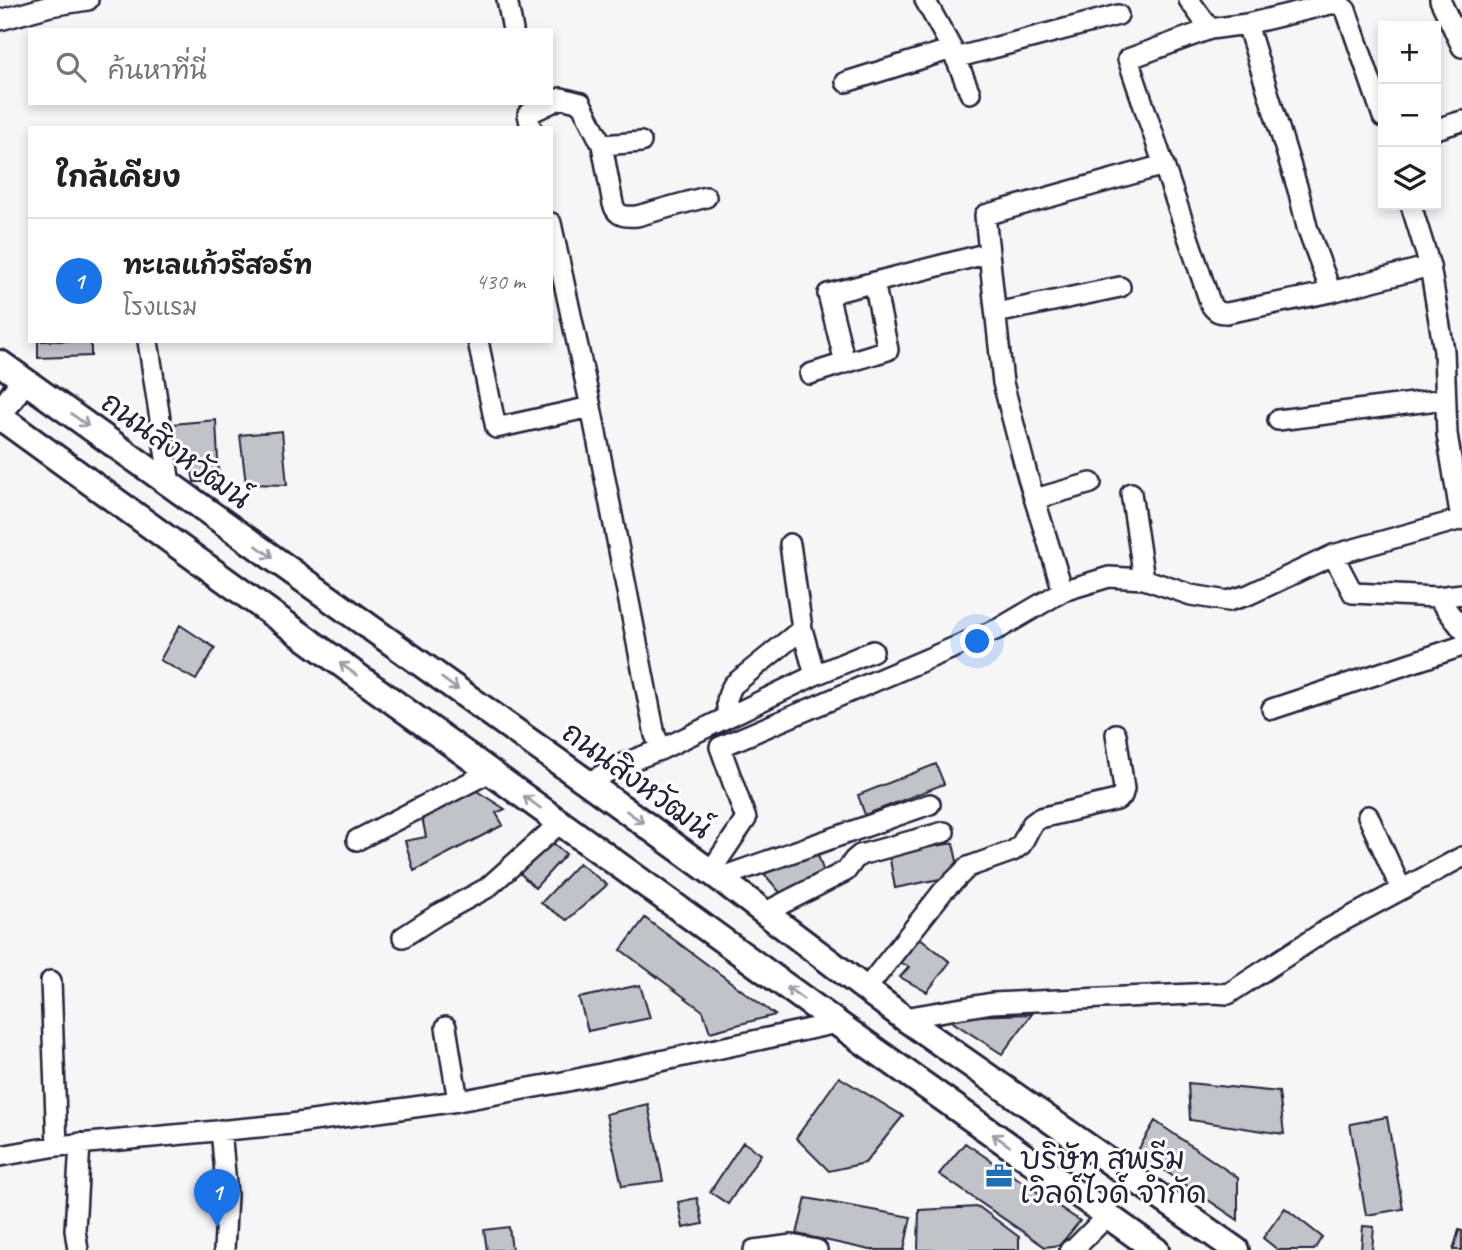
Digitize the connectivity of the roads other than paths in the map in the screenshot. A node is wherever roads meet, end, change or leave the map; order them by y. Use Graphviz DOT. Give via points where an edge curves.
graph roads {
  1 [pos="88,0"];
  2 [pos="508,0"];
  3 [pos="925,0"];
  4 [pos="1189,0"];
  5 [pos="1440,0"];
  6 [pos="1118,15"];
  7 [pos="0,20"];
  8 [pos="1247,24"];
  9 [pos="513,28"];
  10 [pos="1210,29"];
  11 [pos="1462,47"];
  12 [pos="954,54"];
  13 [pos="846,82"];
  14 [pos="970,93"];
  15 [pos="553,102"];
  16 [pos="1378,103"];
  17 [pos="547,105"];
  18 [pos="528,115"];
  19 [pos="1462,121"];
  20 [pos="1441,127"];
  21 [pos="641,142"];
  22 [pos="602,145"];
  23 [pos="1164,165"];
  24 [pos="706,197"];
  25 [pos="1413,210"];
  26 [pos="553,232"];
  27 [pos="989,253"];
  28 [pos="1430,266"];
  29 [pos="874,282"];
  30 [pos="1120,287"];
  31 [pos="1331,292"];
  32 [pos="996,313"];
  33 [pos="148,343"];
  34 [pos="478,343"];
  35 [pos="0,363"];
  36 [pos="845,363"];
  37 [pos="810,374"];
  38 [pos="24,380"];
  39 [pos="1446,399"];
  40 [pos="591,407"];
  41 [pos="0,416"];
  42 [pos="1279,420"];
  43 [pos="1091,483"];
  44 [pos="170,484"];
  45 [pos="1130,493"];
  46 [pos="1035,499"];
  47 [pos="1462,519"];
  48 [pos="790,544"];
  49 [pos="1332,555"];
  50 [pos="1144,579"];
  51 [pos="1063,591"];
  52 [pos="1462,594"];
  53 [pos="1437,597"];
  54 [pos="802,629"];
  55 [pos="1462,629"];
  56 [pos="1462,646"];
  57 [pos="873,651"];
  58 [pos="815,675"];
  59 [pos="1272,709"];
  60 [pos="728,717"];
  61 [pos="1116,734"];
  62 [pos="662,750"];
  63 [pos="490,772"];
  64 [pos="588,783"];
  65 [pos="930,804"];
  66 [pos="1368,816"];
  67 [pos="560,823"];
  68 [pos="944,832"];
  69 [pos="357,840"];
  70 [pos="1462,856"];
  71 [pos="714,875"];
  72 [pos="1401,889"];
  73 [pos="764,913"];
  74 [pos="403,937"];
  75 [pos="51,981"];
  76 [pos="866,989"];
  77 [pos="904,1018"];
  78 [pos="836,1023"];
  79 [pos="446,1027"];
  80 [pos="458,1101"];
  81 [pos="221,1130"];
  82 [pos="80,1143"];
  83 [pos="57,1146"];
  84 [pos="0,1156"];
  85 [pos="1107,1216"];
  86 [pos="78,1250"];
  87 [pos="224,1250"];
  88 [pos="754,1250"];
  89 [pos="817,1250"];
  90 [pos="1070,1250"];
  91 [pos="1156,1250"];
  92 [pos="1236,1250"];
  1 -- 7 [label="street"];
  2 -- 9 [label="street"];
  3 -- 12 [label="street"];
  4 -- 10 [label="street"];
  5 -- 11 [label="street"];
  6 -- 12 [label="street"];
  8 -- 10 [label="street"];
  8 -- 16 [label="street" via="1339,4 1346,10"];
  8 -- 31 [label="street"];
  10 -- 23 [label="street" via="1128,59"];
  12 -- 13 [label="street"];
  12 -- 14 [label="street"];
  15 -- 22 [label="street" via="581,103"];
  17 -- 18 [label="street"];
  19 -- 20 [label="street"];
  21 -- 22 [label="street"];
  22 -- 24 [label="street" via="619,214 637,216"];
  23 -- 27 [label="street" via="985,215"];
  23 -- 31 [label="street" via="1215,310 1227,313"];
  25 -- 28 [label="street"];
  26 -- 40 [label="street"];
  27 -- 29 [label="street"];
  27 -- 32 [label="street"];
  28 -- 31 [label="street"];
  28 -- 39 [label="street" via="1444,351"];
  29 -- 36 [label="street" via="888,350"];
  29 -- 36 [label="street" via="828,294"];
  30 -- 32 [label="street"];
  32 -- 46 [label="street" via="1003,383"];
  33 -- 44 [label="street"];
  34 -- 40 [label="street" via="496,428"];
  35 -- 38 [label="main road, ถนนสิงหวัฒน์"];
  36 -- 37 [label="street"];
  38 -- 41 [label="main road"];
  38 -- 44 [label="main road, ถนนสิงหวัฒน์, one-way"];
  39 -- 42 [label="street"];
  39 -- 47 [label="street" via="1447,434"];
  40 -- 62 [label="street" via="655,735"];
  63 -- 41 [label="main road, one-way"];
  43 -- 46 [label="street"];
  44 -- 64 [label="main road, ถนนสิงหวัฒน์, one-way"];
  45 -- 50 [label="street"];
  46 -- 51 [label="street"];
  47 -- 49 [label="street"];
  48 -- 54 [label="street"];
  49 -- 50 [label="street" via="1228,601 1191,595"];
  49 -- 53 [label="street" via="1353,593"];
  50 -- 51 [label="street" via="1109,577"];
  51 -- 71 [label="street" via="1000,628 720,747 746,819"];
  52 -- 53 [label="street"];
  53 -- 55 [label="street"];
  54 -- 58 [label="street"];
  54 -- 60 [label="street" via="733,685 727,695"];
  56 -- 59 [label="street"];
  57 -- 58 [label="street"];
  58 -- 60 [label="street"];
  60 -- 62 [label="street"];
  61 -- 76 [label="street" via="1122,796 1040,818 1013,851 968,867 944,890"];
  62 -- 64 [label="street"];
  67 -- 63 [label="main road, one-way"];
  63 -- 69 [label="street"];
  64 -- 71 [label="main road, ถนนสิงหวัฒน์, one-way"];
  65 -- 71 [label="street"];
  66 -- 72 [label="street"];
  67 -- 74 [label="street" via="486,888"];
  78 -- 67 [label="main road, one-way"];
  68 -- 73 [label="street" via="860,855 846,872"];
  70 -- 72 [label="street"];
  71 -- 73 [label="main road, ถนนสิงหวัฒน์"];
  72 -- 77 [label="street" via="1328,929 1228,994 992,1003"];
  73 -- 76 [label="main road, ถนนสิงหวัฒน์"];
  75 -- 83 [label="street"];
  76 -- 77 [label="main road, ถนนสิงหวัฒน์"];
  77 -- 92 [label="main road, ถนนสิงหวัฒน์"];
  78 -- 80 [label="street" via="563,1083"];
  85 -- 78 [label="main road, one-way"];
  79 -- 80 [label="street"];
  80 -- 81 [label="street"];
  81 -- 82 [label="street"];
  81 -- 87 [label="street" via="227,1195"];
  82 -- 83 [label="street"];
  82 -- 86 [label="street"];
  83 -- 84 [label="street"];
  85 -- 90 [label="street"];
  85 -- 91 [label="main road"];
  88 -- 89 [label="street" via="792,1245"];
}
